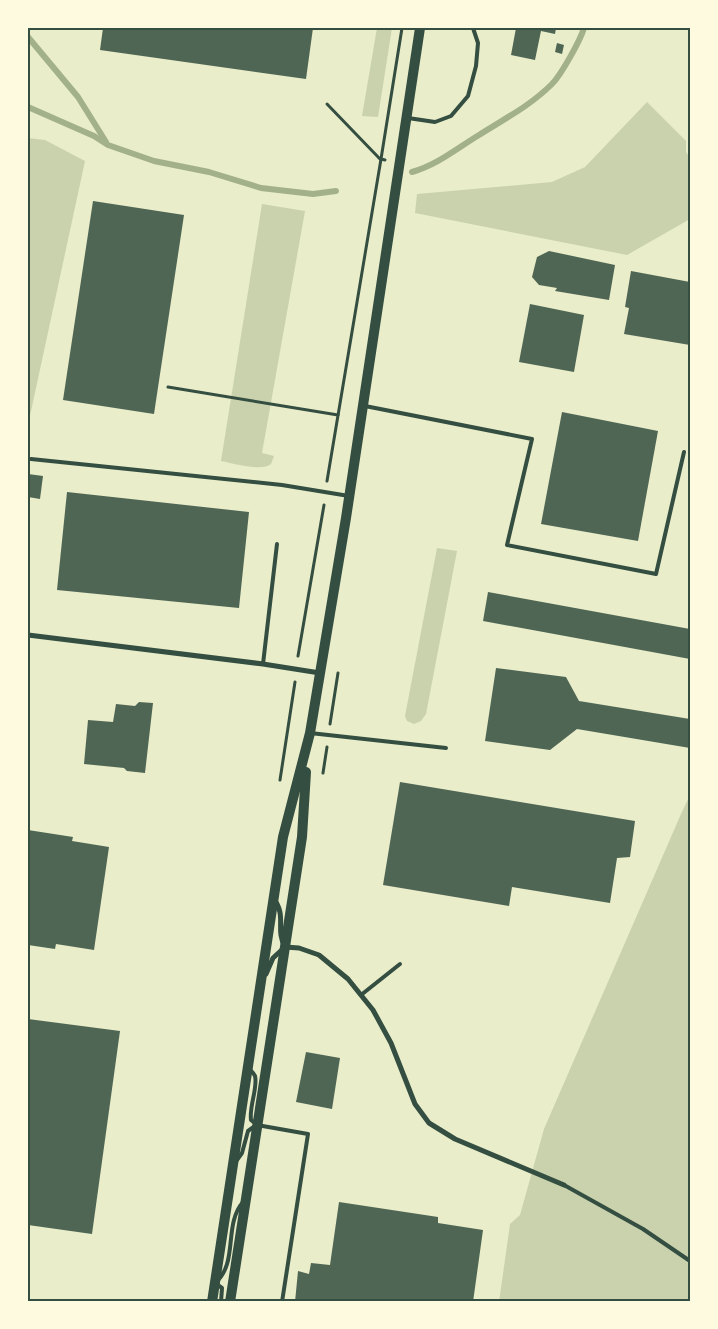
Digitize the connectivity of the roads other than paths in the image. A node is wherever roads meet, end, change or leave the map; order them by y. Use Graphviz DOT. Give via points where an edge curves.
graph roads {
  1 [pos="420,28"];
  2 [pos="473,28"];
  3 [pos="406,117"];
  4 [pos="363,406"];
  5 [pos="684,452"];
  6 [pos="31,459"];
  7 [pos="349,496"];
  8 [pos="277,544"];
  9 [pos="28,635"];
  10 [pos="263,664"];
  11 [pos="320,673"];
  12 [pos="310,734"];
  13 [pos="307,748"];
  14 [pos="446,748"];
  15 [pos="274,899"];
  16 [pos="285,947"];
  17 [pos="400,964"];
  18 [pos="262,980"];
  19 [pos="361,994"];
  20 [pos="248,1068"];
  21 [pos="257,1125"];
  22 [pos="232,1167"];
  23 [pos="564,1185"];
  24 [pos="246,1199"];
  25 [pos="690,1261"];
  26 [pos="215,1283"];
  27 [pos="212,1302"];
  28 [pos="221,1302"];
  29 [pos="230,1302"];
  30 [pos="282,1302"];
  1 -- 3 [label="main road"];
  2 -- 3 [label="lane" via="478,43 468,96 451,116 435,122"];
  3 -- 4 [label="main road"];
  4 -- 5 [label="lane" via="532,438 507,545 656,574"];
  4 -- 7 [label="main road"];
  6 -- 7 [label="lane" via="282,485"];
  7 -- 11 [label="main road"];
  8 -- 10 [label="lane"];
  9 -- 10 [label="street"];
  10 -- 11 [label="street"];
  11 -- 12 [label="main road"];
  12 -- 13 [label="main road"];
  12 -- 14 [label="lane"];
  13 -- 15 [label="main road" via="284,837"];
  13 -- 16 [label="main road" via="302,837"];
  15 -- 16 [label="street" via="281,912 280,934"];
  15 -- 18 [label="main road"];
  16 -- 18 [label="street" via="273,958"];
  16 -- 19 [label="street" via="319,955"];
  16 -- 21 [label="main road"];
  17 -- 19 [label="lane"];
  18 -- 20 [label="main road"];
  19 -- 23 [label="street" via="378,1018 415,1104 429,1123 455,1139"];
  20 -- 21 [label="lane" via="255,1076 250,1112 251,1120"];
  20 -- 22 [label="main road"];
  21 -- 22 [label="lane" via="248,1130 242,1153"];
  21 -- 24 [label="main road"];
  21 -- 30 [label="lane" via="308,1134"];
  22 -- 26 [label="main road"];
  23 -- 25 [label="lane" via="643,1229"];
  24 -- 26 [label="lane" via="233,1220 227,1267 223,1277"];
  24 -- 29 [label="main road"];
  26 -- 27 [label="main road"];
  26 -- 28 [label="lane" via="222,1288"];
}
